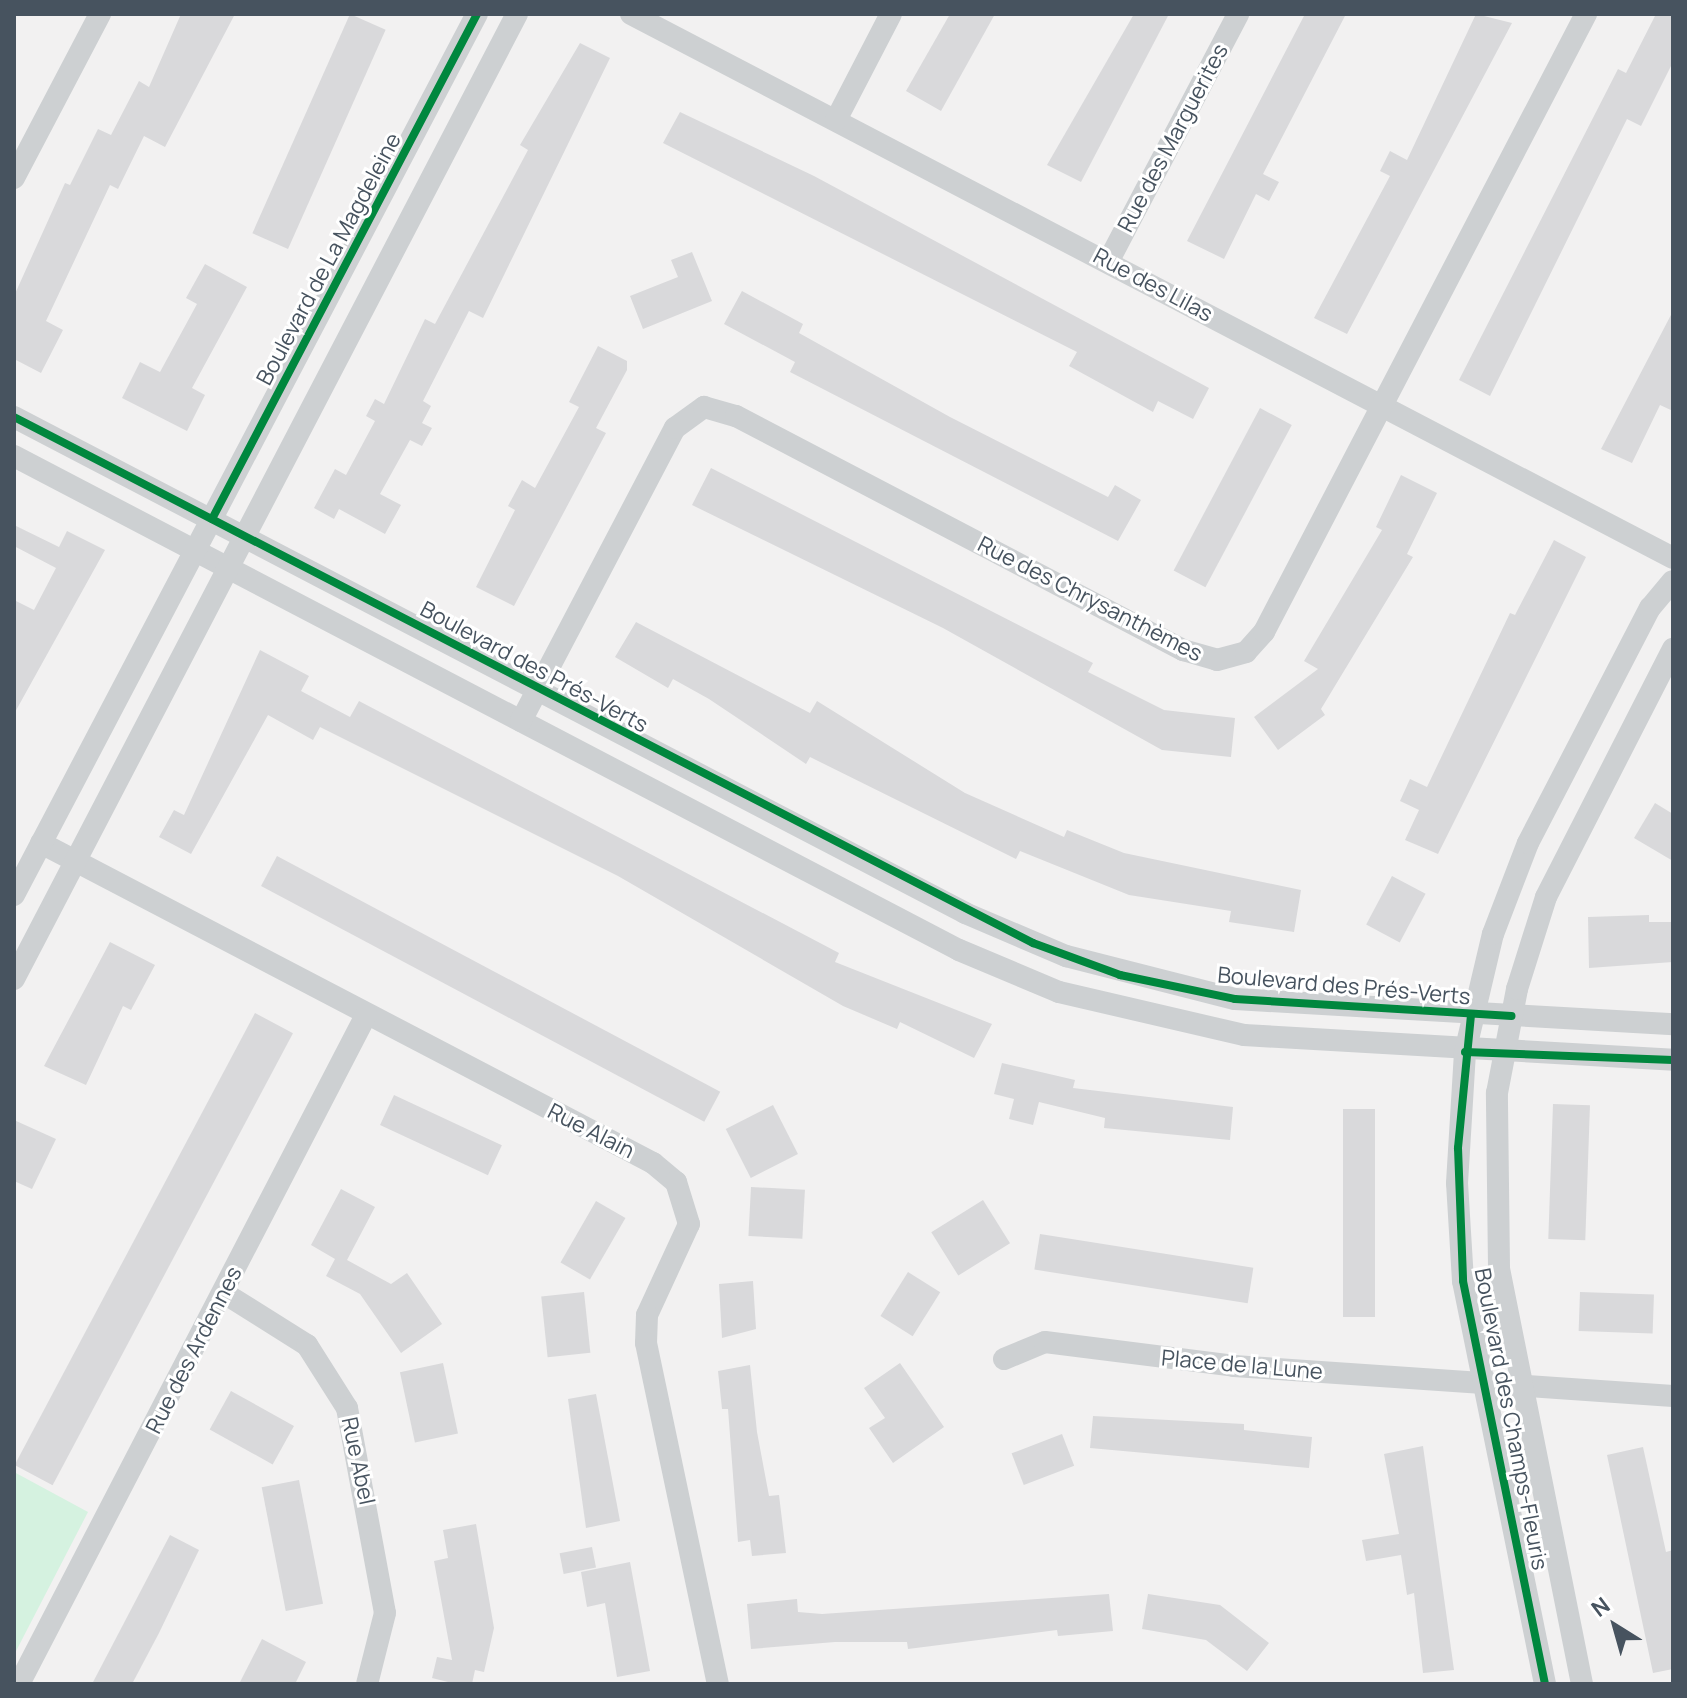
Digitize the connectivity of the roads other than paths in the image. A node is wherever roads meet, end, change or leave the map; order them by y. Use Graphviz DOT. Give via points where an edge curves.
graph roads {
  1 [pos="100,14"];
  2 [pos="477,14"];
  3 [pos="517,14"];
  4 [pos="631,14"];
  5 [pos="891,14"];
  6 [pos="1238,14"];
  7 [pos="1586,14"];
  8 [pos="836,120"];
  9 [pos="14,178"];
  10 [pos="1108,262"];
  11 [pos="1381,405"];
  12 [pos="14,417"];
  13 [pos="14,456"];
  14 [pos="212,519"];
  15 [pos="245,536"];
  16 [pos="195,550"];
  17 [pos="1673,558"];
  18 [pos="228,568"];
  19 [pos="1673,581"];
  20 [pos="1670,663"];
  21 [pos="538,689"];
  22 [pos="521,721"];
  23 [pos="41,843"];
  24 [pos="75,861"];
  25 [pos="14,895"];
  26 [pos="14,979"];
  27 [pos="366,1015"];
  28 [pos="1471,1015"];
  29 [pos="1511,1016"];
  30 [pos="1673,1024"];
  31 [pos="1465,1052"];
  32 [pos="1504,1052"];
  33 [pos="1673,1060"];
  34 [pos="224,1293"];
  35 [pos="1004,1359"];
  36 [pos="1485,1383"];
  37 [pos="1520,1387"];
  38 [pos="1673,1396"];
  39 [pos="19,1684"];
  40 [pos="367,1684"];
  41 [pos="718,1684"];
  42 [pos="1545,1684"];
  43 [pos="1582,1684"];
  1 -- 9 [label="street"];
  2 -- 14 [label="street, Boulevard de La Magdeleine"];
  3 -- 15 [label="street"];
  4 -- 8 [label="street, Rue des Lilas"];
  5 -- 8 [label="street"];
  6 -- 10 [label="street, Rue des Marguerites"];
  7 -- 11 [label="street, Rue des Chrysanthèmes"];
  8 -- 10 [label="street, Rue des Lilas"];
  10 -- 11 [label="street, Rue des Lilas"];
  11 -- 17 [label="street, Rue des Lilas"];
  11 -- 21 [label="street, Rue des Chrysanthèmes" via="1264,632 1246,652 1217,660 1183,650 736,416 704,407 675,428"];
  12 -- 14 [label="street, Boulevard des Prés-Verts"];
  13 -- 16 [label="street"];
  14 -- 15 [label="street, Boulevard des Prés-Verts"];
  14 -- 16 [label="street, Boulevard de La Magdeleine"];
  15 -- 18 [label="street"];
  15 -- 21 [label="street, Boulevard des Prés-Verts"];
  16 -- 18 [label="street"];
  16 -- 23 [label="street, Boulevard de La Magdeleine"];
  18 -- 22 [label="street"];
  18 -- 24 [label="street"];
  19 -- 28 [label="street, Boulevard des Champs-Fleuris" via="1650,608 1528,843"];
  20 -- 29 [label="street, Boulevard des Champs-Fleuris" via="1559,866"];
  21 -- 22 [label="street, Rue des Chrysanthèmes"];
  21 -- 28 [label="street, Boulevard des Prés-Verts" via="998,929 1098,968 1235,999"];
  22 -- 31 [label="street" via="959,950 1059,992 1210,1031"];
  23 -- 24 [label="street, Rue Alain"];
  23 -- 25 [label="street, Boulevard de La Magdeleine"];
  24 -- 26 [label="street"];
  24 -- 27 [label="street, Rue Alain"];
  27 -- 34 [label="street, Rue des Ardennes"];
  27 -- 41 [label="street, Rue Alain" via="653,1163 683,1194 689,1224 645,1328"];
  28 -- 29 [label="street, Boulevard des Prés-Verts"];
  28 -- 31 [label="street, Boulevard des Champs-Fleuris"];
  29 -- 30 [label="street, Boulevard des Prés-Verts"];
  29 -- 32 [label="street, Boulevard des Champs-Fleuris"];
  31 -- 32 [label="street"];
  31 -- 36 [label="street, Boulevard des Champs-Fleuris" via="1458,1214"];
  32 -- 33 [label="street"];
  32 -- 37 [label="street, Boulevard des Champs-Fleuris" via="1493,1204"];
  34 -- 39 [label="street, Rue des Ardennes"];
  34 -- 40 [label="street, Rue Abel" via="307,1345 347,1408 385,1613"];
  35 -- 36 [label="street, Place de la Lune" via="1045,1342 1223,1365"];
  36 -- 37 [label="street, Place de la Lune"];
  36 -- 42 [label="street, Boulevard des Champs-Fleuris"];
  37 -- 38 [label="street, Place de la Lune"];
  37 -- 43 [label="street, Boulevard des Champs-Fleuris"];
}
